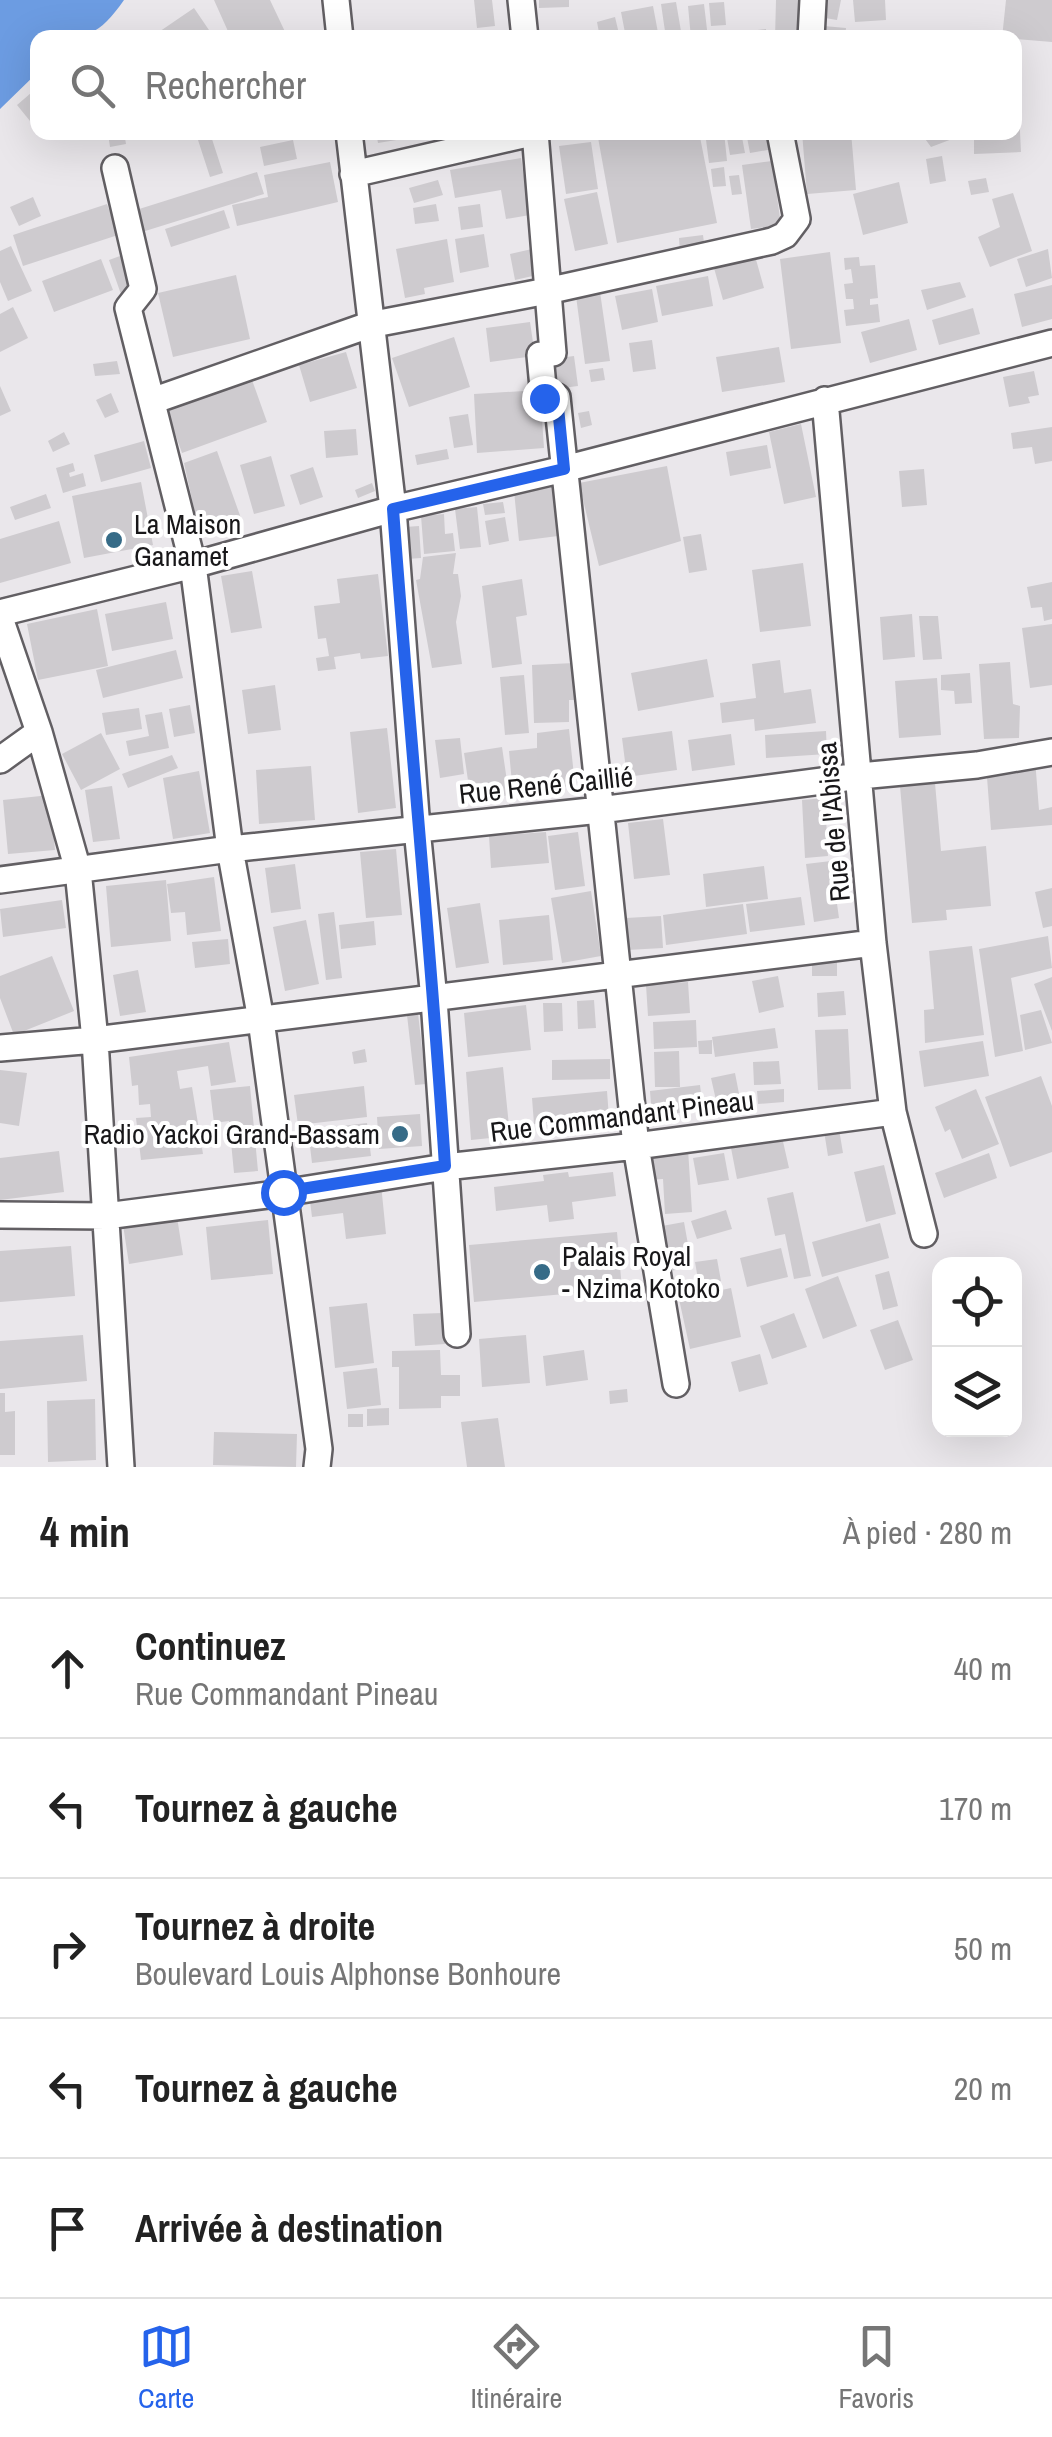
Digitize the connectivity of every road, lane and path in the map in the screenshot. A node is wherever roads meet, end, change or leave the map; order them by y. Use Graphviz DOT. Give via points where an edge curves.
graph roads {
  1 [pos="336,0"];
  2 [pos="520,0"];
  3 [pos="813,0"];
  4 [pos="339,30"];
  5 [pos="524,30"];
  6 [pos="811,30"];
  7 [pos="350,140"];
  8 [pos="504,140"];
  9 [pos="536,140"];
  10 [pos="782,140"];
  11 [pos="115,168"];
  12 [pos="353,174"];
  13 [pos="548,291"];
  14 [pos="369,325"];
  15 [pos="1052,344"];
  16 [pos="826,400"];
  17 [pos="152,401"];
  18 [pos="564,469"];
  19 [pos="393,509"];
  20 [pos="193,565"];
  21 [pos="0,615"];
  22 [pos="38,732"];
  23 [pos="1052,752"];
  24 [pos="0,760"];
  25 [pos="860,776"];
  26 [pos="600,810"];
  27 [pos="417,828"];
  28 [pos="230,848"];
  29 [pos="78,870"];
  30 [pos="0,880"];
  31 [pos="874,942"];
  32 [pos="620,976"];
  33 [pos="434,999"];
  34 [pos="260,1020"];
  35 [pos="95,1040"];
  36 [pos="0,1048"];
  37 [pos="893,1112"];
  38 [pos="636,1146"];
  39 [pos="445,1166"];
  40 [pos="283,1192"];
  41 [pos="0,1215"];
  42 [pos="106,1216"];
  43 [pos="924,1234"];
  44 [pos="457,1334"];
  45 [pos="676,1384"];
  46 [pos="121,1467"];
  47 [pos="317,1467"];
  1 -- 4 [label="street"];
  2 -- 5 [label="street"];
  3 -- 6 [label="street"];
  7 -- 12 [label="street"];
  8 -- 12 [label="street"];
  9 -- 13 [label="street"];
  10 -- 13 [label="street" via="797,219 785,235"];
  11 -- 17 [label="street" via="143,290 128,308"];
  12 -- 14 [label="street"];
  13 -- 14 [label="street"];
  13 -- 18 [label="street" via="553,354 540,354 544,398 557,397"];
  14 -- 17 [label="street"];
  14 -- 19 [label="street"];
  15 -- 16 [label="street"];
  16 -- 18 [label="street"];
  16 -- 25 [label="street, Rue de l'Abissa"];
  17 -- 20 [label="street"];
  18 -- 19 [label="street"];
  18 -- 26 [label="street"];
  19 -- 20 [label="street"];
  19 -- 27 [label="street"];
  20 -- 21 [label="street"];
  20 -- 28 [label="street"];
  21 -- 22 [label="street"];
  22 -- 24 [label="street"];
  22 -- 29 [label="street"];
  23 -- 25 [label="street, Rue René Caillié"];
  25 -- 26 [label="street, Rue René Caillié"];
  25 -- 31 [label="street, Rue de l'Abissa"];
  26 -- 27 [label="street, Rue René Caillié"];
  26 -- 32 [label="street"];
  27 -- 28 [label="street, Rue René Caillié"];
  27 -- 33 [label="street"];
  28 -- 29 [label="street, Rue René Caillié"];
  28 -- 34 [label="street"];
  29 -- 30 [label="street, Rue René Caillié"];
  29 -- 35 [label="street"];
  31 -- 32 [label="street"];
  31 -- 37 [label="street, Rue de l'Abissa"];
  32 -- 33 [label="street"];
  32 -- 38 [label="street"];
  33 -- 34 [label="street"];
  33 -- 39 [label="street"];
  34 -- 35 [label="street"];
  34 -- 40 [label="street"];
  35 -- 36 [label="street"];
  35 -- 42 [label="street"];
  37 -- 38 [label="street, Rue Commandant Pineau"];
  37 -- 43 [label="street, Rue de l'Abissa"];
  38 -- 39 [label="street, Rue Commandant Pineau"];
  38 -- 45 [label="street"];
  39 -- 40 [label="street, Rue Commandant Pineau"];
  39 -- 44 [label="street"];
  40 -- 42 [label="street, Rue Commandant Pineau"];
  40 -- 47 [label="street"];
  41 -- 42 [label="street, Rue Commandant Pineau"];
  42 -- 46 [label="street"];
}
